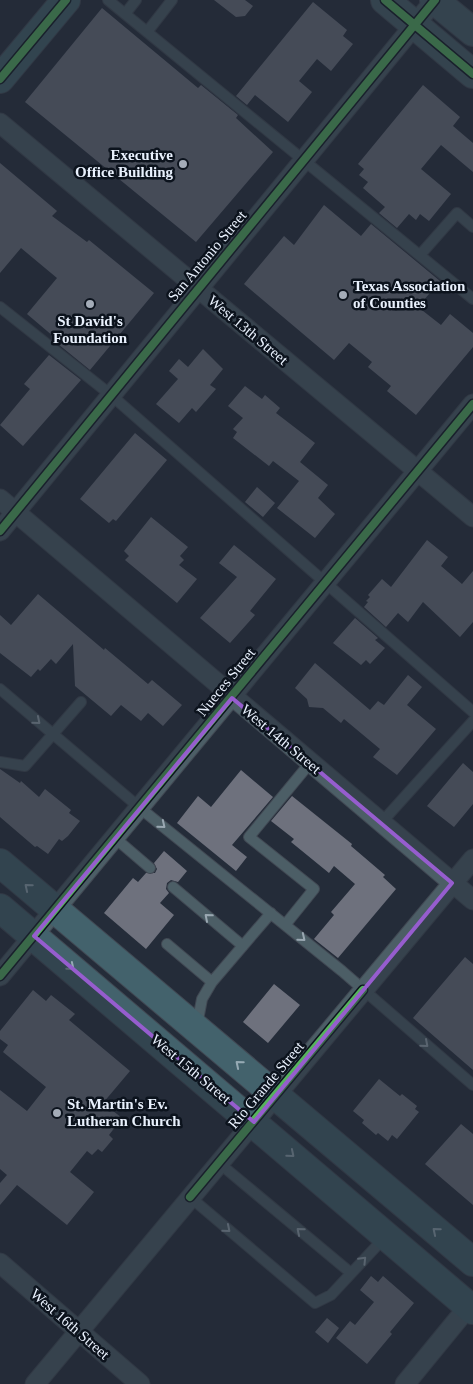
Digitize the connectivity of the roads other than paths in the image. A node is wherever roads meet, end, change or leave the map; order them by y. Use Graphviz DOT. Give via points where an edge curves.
graph roads {
  1 [pos="66,0"];
  2 [pos="108,0"];
  3 [pos="136,0"];
  4 [pos="172,0"];
  5 [pos="385,0"];
  6 [pos="435,0"];
  7 [pos="125,14"];
  8 [pos="415,24"];
  9 [pos="147,32"];
  10 [pos="473,32"];
  11 [pos="473,74"];
  12 [pos="0,79"];
  13 [pos="0,124"];
  14 [pos="304,161"];
  15 [pos="473,227"];
  16 [pos="420,256"];
  17 [pos="198,288"];
  18 [pos="473,299"];
  19 [pos="0,307"];
  20 [pos="111,395"];
  21 [pos="473,404"];
  22 [pos="418,471"];
  23 [pos="0,499"];
  24 [pos="16,513"];
  25 [pos="473,517"];
  26 [pos="0,531"];
  27 [pos="325,582"];
  28 [pos="0,689"];
  29 [pos="232,698"];
  30 [pos="81,702"];
  31 [pos="473,712"];
  32 [pos="473,721"];
  33 [pos="53,734"];
  34 [pos="0,762"];
  35 [pos="310,763"];
  36 [pos="140,808"];
  37 [pos="381,823"];
  38 [pos="115,838"];
  39 [pos="473,859"];
  40 [pos="0,863"];
  41 [pos="150,868"];
  42 [pos="452,883"];
  43 [pos="173,887"];
  44 [pos="473,900"];
  45 [pos="0,908"];
  46 [pos="56,910"];
  47 [pos="271,914"];
  48 [pos="286,925"];
  49 [pos="34,936"];
  50 [pos="167,944"];
  51 [pos="242,946"];
  52 [pos="0,976"];
  53 [pos="212,982"];
  54 [pos="363,990"];
  55 [pos="196,1028"];
  56 [pos="473,1085"];
  57 [pos="276,1095"];
  58 [pos="254,1122"];
  59 [pos="219,1163"];
  60 [pos="190,1197"];
  61 [pos="387,1235"];
  62 [pos="473,1262"];
  63 [pos="0,1264"];
  64 [pos="351,1273"];
  65 [pos="472,1306"];
  66 [pos="80,1332"];
  67 [pos="36,1384"];
  68 [pos="140,1384"];
  69 [pos="405,1384"];
  1 -- 12 [label="main road"];
  2 -- 7 [label="lane"];
  3 -- 7 [label="lane"];
  4 -- 9 [label="lane"];
  5 -- 8 [label="main road"];
  6 -- 8 [label="street, San Antonio Street"];
  6 -- 10 [label="main road"];
  7 -- 9 [label="lane"];
  8 -- 11 [label="main road"];
  8 -- 14 [label="street, San Antonio Street"];
  9 -- 14 [label="lane"];
  13 -- 17 [label="street, West 13th Street"];
  14 -- 16 [label="lane"];
  14 -- 17 [label="street, San Antonio Street"];
  15 -- 16 [label="lane" via="457,213"];
  16 -- 18 [label="lane"];
  17 -- 20 [label="street, San Antonio Street"];
  17 -- 22 [label="street, West 13th Street"];
  19 -- 20 [label="lane"];
  20 -- 24 [label="street, San Antonio Street"];
  20 -- 27 [label="lane"];
  21 -- 22 [label="street, Nueces Street"];
  22 -- 25 [label="street, West 13th Street"];
  22 -- 27 [label="street, Nueces Street"];
  23 -- 24 [label="street, West 14th Street"];
  24 -- 26 [label="street, San Antonio Street"];
  24 -- 29 [label="street, West 14th Street"];
  27 -- 29 [label="street, Nueces Street"];
  27 -- 31 [label="lane"];
  28 -- 33 [label="lane, one-way"];
  29 -- 35 [label="street, West 14th Street"];
  29 -- 36 [label="street, Nueces Street"];
  30 -- 33 [label="lane"];
  32 -- 37 [label="lane"];
  33 -- 34 [label="lane" via="25,766"];
  33 -- 36 [label="lane"];
  35 -- 37 [label="street, West 14th Street"];
  35 -- 48 [label="lane" via="249,836 314,889"];
  36 -- 38 [label="street, Nueces Street"];
  36 -- 47 [label="lane, one-way"];
  37 -- 42 [label="street, West 14th Street"];
  38 -- 41 [label="lane"];
  38 -- 46 [label="street, Nueces Street"];
  39 -- 42 [label="street, Rio Grande Street"];
  46 -- 40 [label="main road, one-way"];
  42 -- 44 [label="street, West 14th Street"];
  42 -- 54 [label="street, Rio Grande Street"];
  51 -- 43 [label="lane, one-way"];
  45 -- 49 [label="main road, West 15th Street"];
  46 -- 49 [label="street, Nueces Street"];
  46 -- 55 [label="main road"];
  47 -- 48 [label="lane"];
  47 -- 51 [label="lane"];
  48 -- 54 [label="lane, one-way"];
  49 -- 52 [label="street, Nueces Street"];
  49 -- 58 [label="main road, West 15th Street, one-way"];
  50 -- 53 [label="lane"];
  51 -- 53 [label="lane"];
  53 -- 55 [label="lane" via="202,999"];
  54 -- 56 [label="lane, one-way"];
  54 -- 57 [label="street, Rio Grande Street"];
  57 -- 55 [label="main road, one-way"];
  57 -- 58 [label="street, Rio Grande Street"];
  62 -- 57 [label="main road, one-way"];
  58 -- 59 [label="street, Rio Grande Street"];
  58 -- 61 [label="main road, West 15th Street, one-way"];
  59 -- 60 [label="street, Rio Grande Street"];
  64 -- 59 [label="lane, one-way"];
  60 -- 64 [label="lane, one-way" via="316,1303 330,1295"];
  60 -- 66 [label="street, Rio Grande Street"];
  64 -- 61 [label="lane, one-way"];
  61 -- 65 [label="main road, West 15th Street"];
  63 -- 66 [label="street, West 16th Street"];
  65 -- 69 [label="street"];
  66 -- 67 [label="street, Rio Grande Street"];
  66 -- 68 [label="street, West 16th Street"];
}
